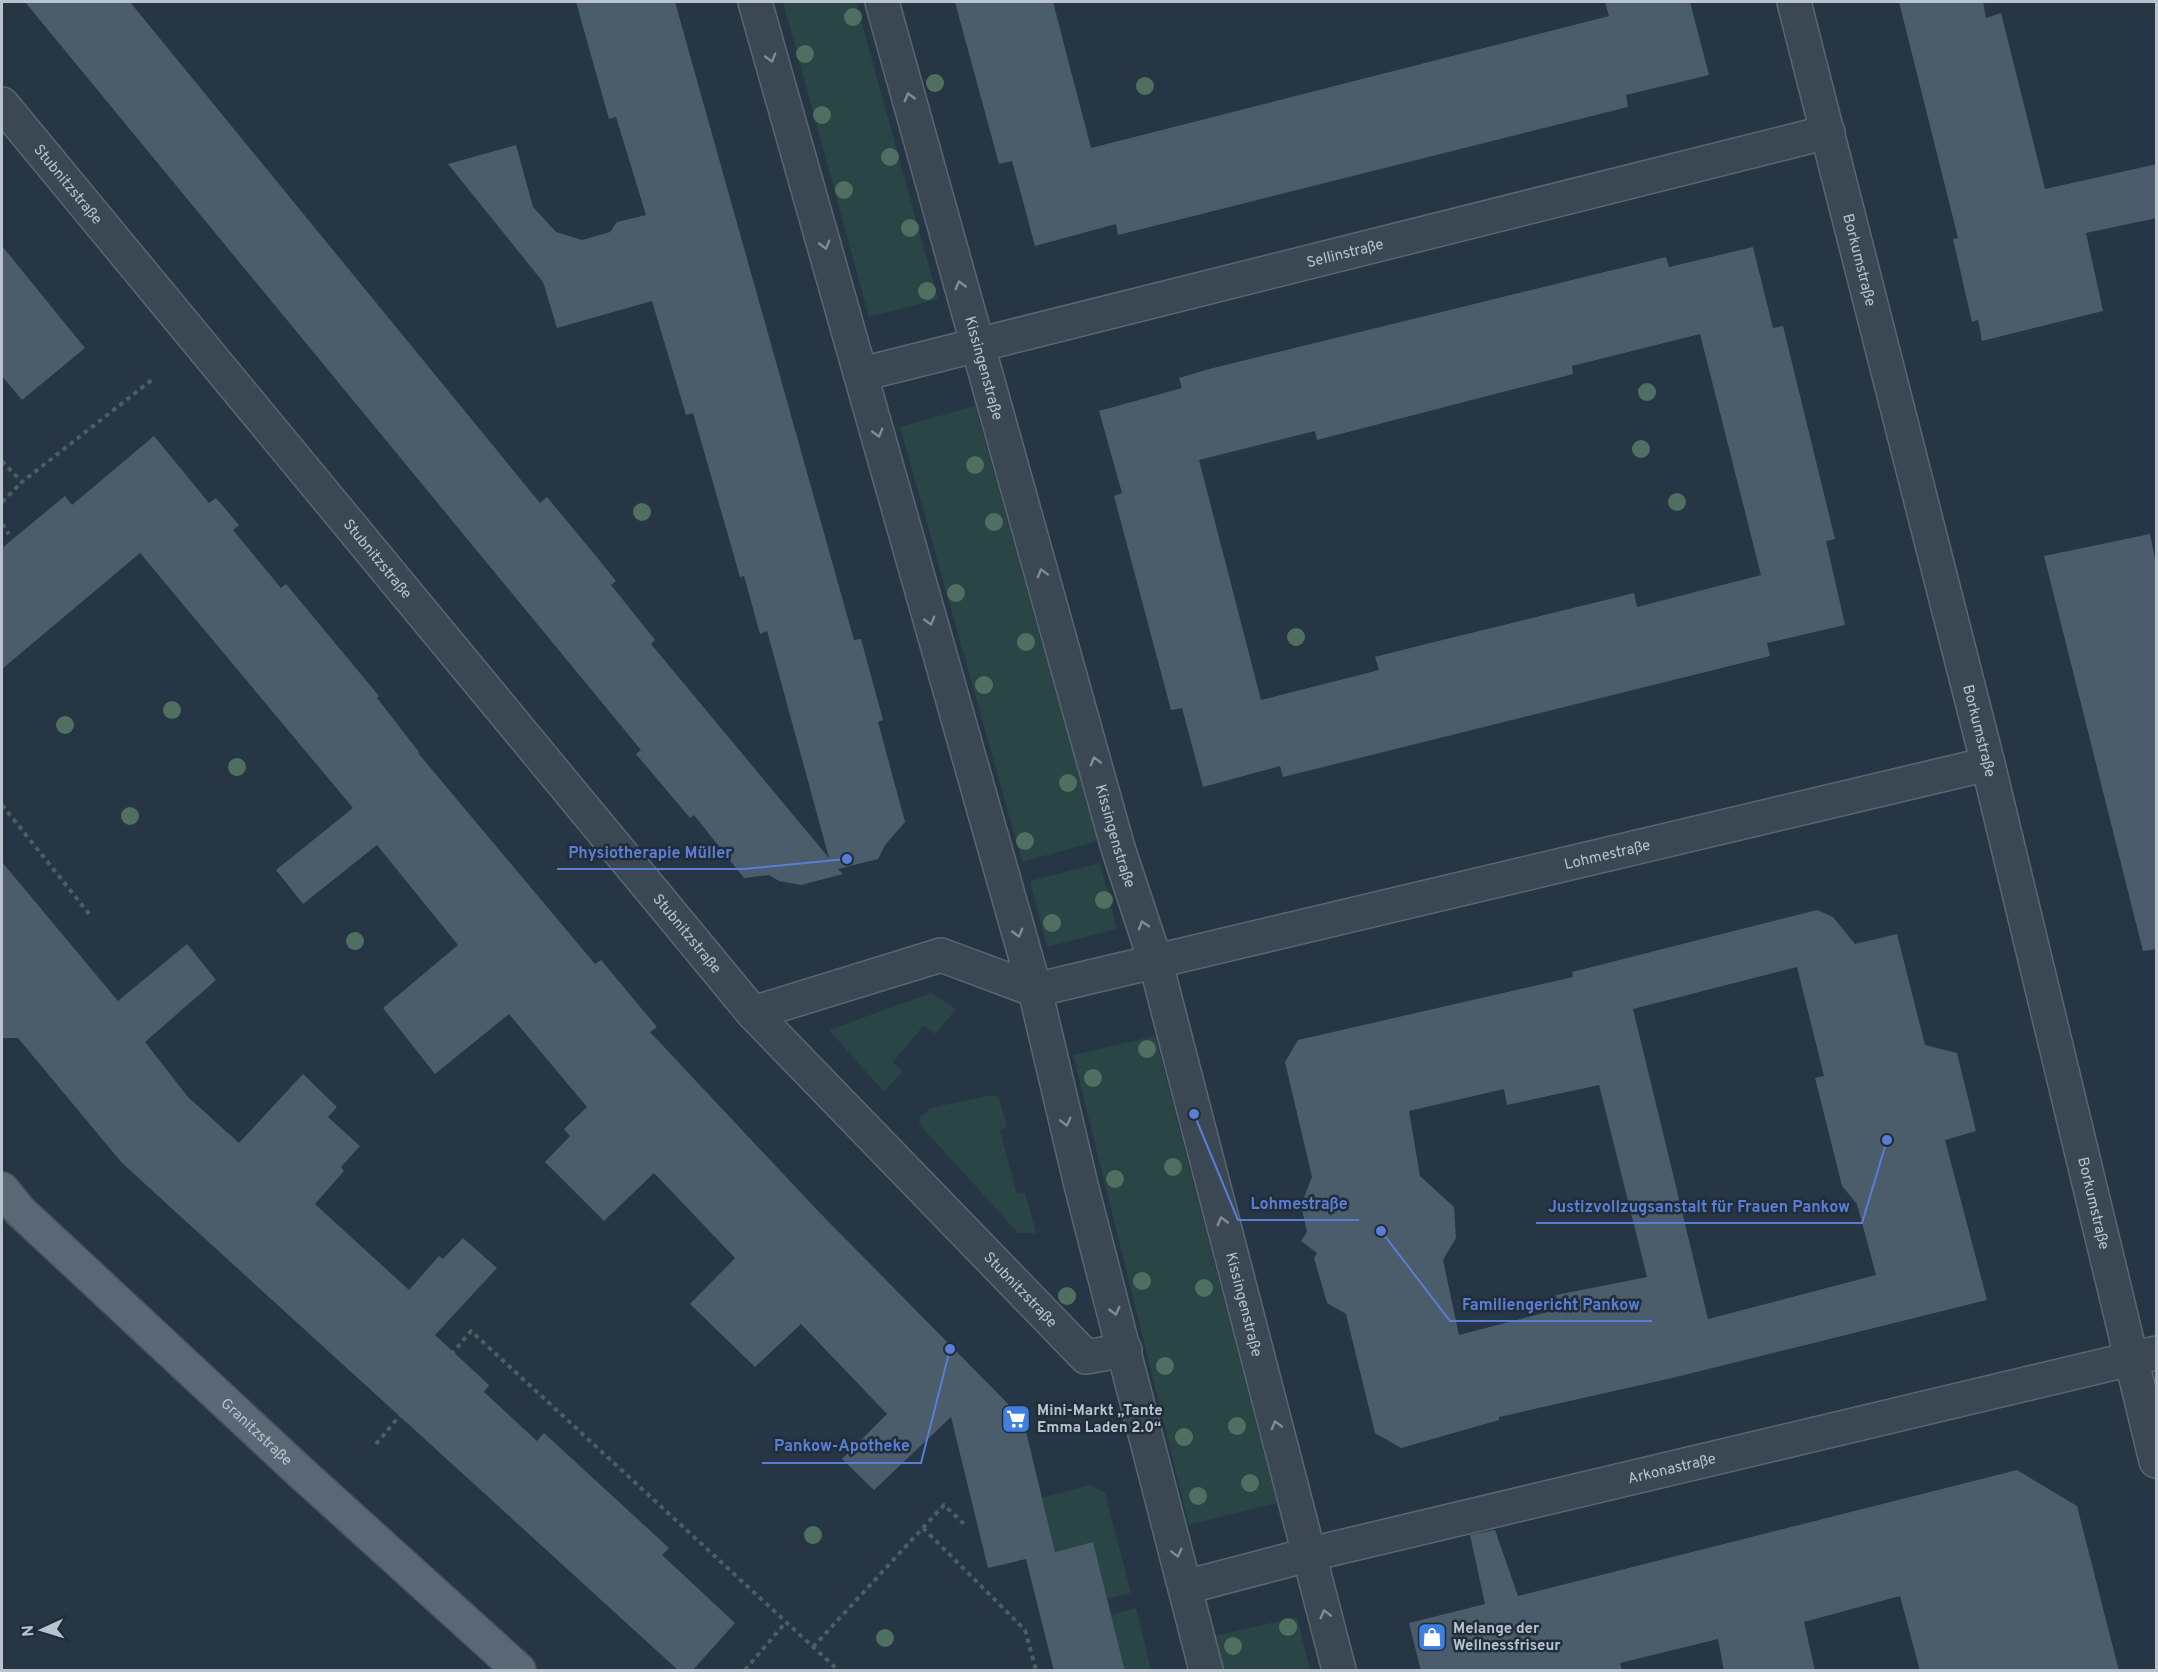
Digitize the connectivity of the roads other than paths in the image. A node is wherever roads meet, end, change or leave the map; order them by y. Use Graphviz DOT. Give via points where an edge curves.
graph roads {
  1 [pos="755,2"];
  2 [pos="882,2"];
  3 [pos="1794,2"];
  4 [pos="2,104"];
  5 [pos="1828,132"];
  6 [pos="978,345"];
  7 [pos="862,374"];
  8 [pos="1988,764"];
  9 [pos="1155,960"];
  10 [pos="1035,990"];
  11 [pos="753,1013"];
  12 [pos="2,1189"];
  13 [pos="1125,1350"];
  14 [pos="2144,1356"];
  15 [pos="2157,1461"];
  16 [pos="1311,1554"];
  17 [pos="1186,1587"];
  18 [pos="519,1671"];
  19 [pos="1206,1671"];
  20 [pos="1339,1671"];
  1 -- 7 [label="street, one-way"];
  6 -- 2 [label="street, Kissingenstraße, one-way"];
  3 -- 5 [label="street, Borkumstraße"];
  4 -- 11 [label="street, Stubnitzstraße"];
  5 -- 6 [label="street, Sellinstraße"];
  5 -- 8 [label="street, Borkumstraße"];
  6 -- 7 [label="street, Sellinstraße"];
  9 -- 6 [label="street, Kissingenstraße, one-way" via="1118,848"];
  7 -- 10 [label="street, one-way"];
  8 -- 9 [label="street, Lohmestraße"];
  8 -- 14 [label="street, Borkumstraße"];
  9 -- 10 [label="street"];
  16 -- 9 [label="street, Kissingenstraße, one-way"];
  10 -- 11 [label="street" via="941,955"];
  10 -- 13 [label="street, one-way"];
  11 -- 13 [label="street, Stubnitzstraße" via="1086,1357"];
  12 -- 18 [label="main road, Granitzstraße" via="20,1211"];
  13 -- 17 [label="street, one-way"];
  14 -- 15 [label="street, Borkumstraße"];
  14 -- 16 [label="street, Arkonastraße"];
  16 -- 17 [label="street, Arkonastraße"];
  20 -- 16 [label="street, Kissingenstraße, one-way"];
  17 -- 19 [label="street"];
}
